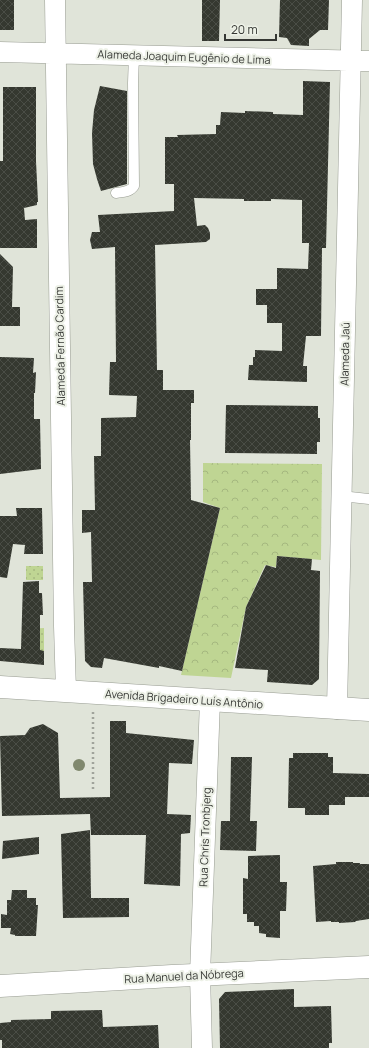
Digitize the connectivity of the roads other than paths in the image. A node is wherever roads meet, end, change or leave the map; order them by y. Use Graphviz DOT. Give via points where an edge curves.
graph roads {
  1 [pos="55,0"];
  2 [pos="352,0"];
  3 [pos="0,52"];
  4 [pos="56,53"];
  5 [pos="134,55"];
  6 [pos="360,61"];
  7 [pos="116,193"];
  8 [pos="341,496"];
  9 [pos="369,499"];
  10 [pos="0,687"];
  11 [pos="66,691"];
  12 [pos="210,700"];
  13 [pos="337,709"];
  14 [pos="369,710"];
  15 [pos="369,967"];
  16 [pos="200,975"];
  17 [pos="0,986"];
  18 [pos="202,1048"];
  1 -- 4 [label="street, Alameda Fernão Cardim"];
  2 -- 6 [label="street, Alameda Jaú"];
  3 -- 4 [label="street, Alameda Joaquim Eugênio de Lima"];
  4 -- 5 [label="street, Alameda Joaquim Eugênio de Lima"];
  4 -- 11 [label="street, Alameda Fernão Cardim"];
  5 -- 6 [label="street, Alameda Joaquim Eugênio de Lima"];
  5 -- 7 [label="lane" via="134,186 129,191"];
  6 -- 8 [label="street, Alameda Jaú"];
  8 -- 9 [label="lane"];
  8 -- 13 [label="street, Alameda Jaú"];
  10 -- 11 [label="main road, Avenida Brigadeiro Luís Antônio"];
  11 -- 12 [label="main road, Avenida Brigadeiro Luís Antônio"];
  12 -- 13 [label="main road, Avenida Brigadeiro Luís Antônio"];
  12 -- 16 [label="street, Rua Chris Tronbjerg"];
  13 -- 14 [label="main road, Avenida Brigadeiro Luís Antônio"];
  15 -- 16 [label="main road, Rua Manuel da Nóbrega"];
  16 -- 17 [label="main road, Rua Manuel da Nóbrega"];
  16 -- 18 [label="street, Rua Chris Tronbjerg"];
}
